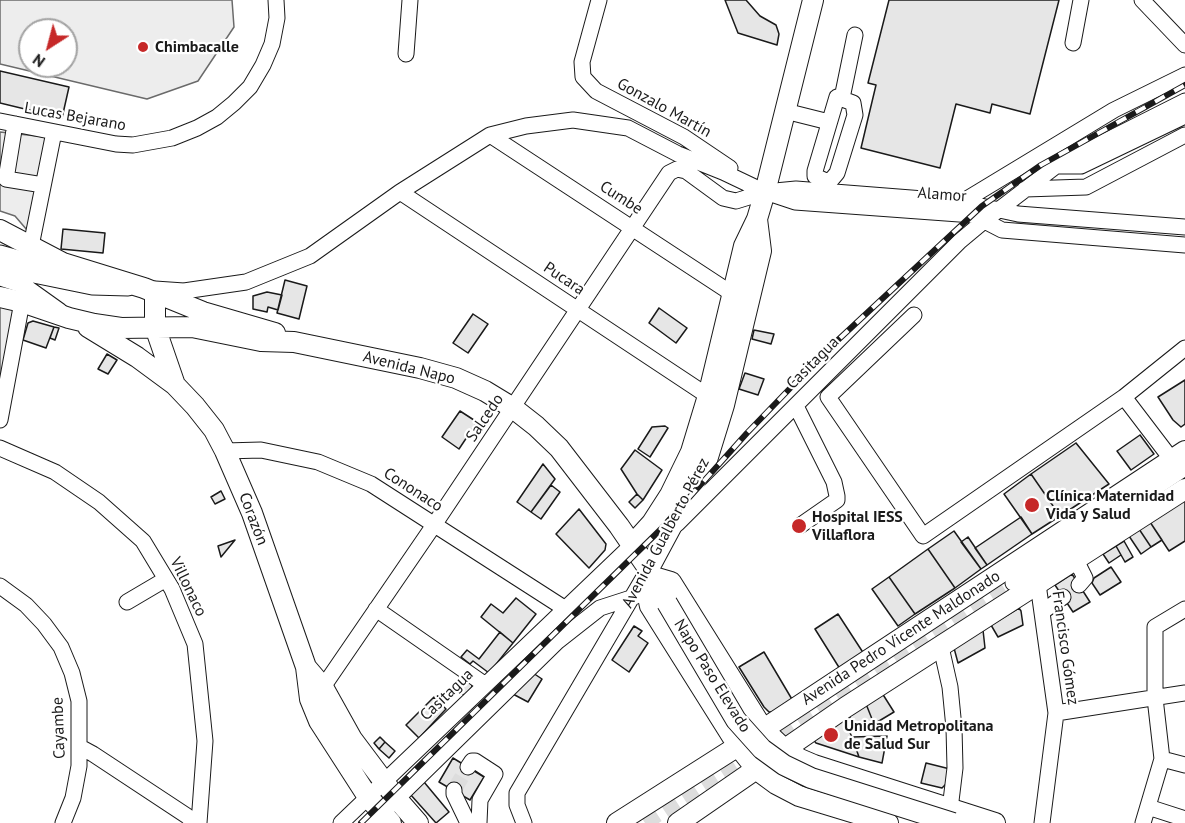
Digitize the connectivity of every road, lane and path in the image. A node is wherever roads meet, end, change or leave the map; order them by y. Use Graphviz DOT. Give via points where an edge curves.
graph roads {
  1 [pos="276,0"];
  2 [pos="410,0"];
  3 [pos="599,0"];
  4 [pos="795,0"];
  5 [pos="1081,0"];
  6 [pos="1142,0"];
  7 [pos="811,8"];
  8 [pos="855,35"];
  9 [pos="1073,43"];
  10 [pos="1185,45"];
  11 [pos="406,54"];
  12 [pos="1185,75"];
  13 [pos="842,98"];
  14 [pos="1185,101"];
  15 [pos="784,116"];
  16 [pos="1185,116"];
  17 [pos="8,123"];
  18 [pos="827,126"];
  19 [pos="54,132"];
  20 [pos="490,135"];
  21 [pos="1185,135"];
  22 [pos="1036,158"];
  23 [pos="1056,166"];
  24 [pos="677,169"];
  25 [pos="43,185"];
  26 [pos="1025,189"];
  27 [pos="400,192"];
  28 [pos="765,192"];
  29 [pos="962,202"];
  30 [pos="998,210"];
  31 [pos="757,219"];
  32 [pos="984,221"];
  33 [pos="1185,227"];
  34 [pos="634,228"];
  35 [pos="0,230"];
  36 [pos="31,246"];
  37 [pos="1185,246"];
  38 [pos="0,253"];
  39 [pos="0,268"];
  40 [pos="0,278"];
  41 [pos="149,291"];
  42 [pos="731,292"];
  43 [pos="0,297"];
  44 [pos="22,302"];
  45 [pos="578,310"];
  46 [pos="914,315"];
  47 [pos="69,318"];
  48 [pos="155,327"];
  49 [pos="294,342"];
  50 [pos="1185,348"];
  51 [pos="7,351"];
  52 [pos="175,385"];
  53 [pos="708,396"];
  54 [pos="1124,398"];
  55 [pos="796,406"];
  56 [pos="513,408"];
  57 [pos="0,420"];
  58 [pos="0,448"];
  59 [pos="225,451"];
  60 [pos="1181,460"];
  61 [pos="1185,489"];
  62 [pos="434,525"];
  63 [pos="801,525"];
  64 [pos="669,532"];
  65 [pos="632,545"];
  66 [pos="1076,560"];
  67 [pos="658,576"];
  68 [pos="166,579"];
  69 [pos="1013,583"];
  70 [pos="1038,584"];
  71 [pos="1079,585"];
  72 [pos="0,586"];
  73 [pos="634,597"];
  74 [pos="1063,597"];
  75 [pos="127,602"];
  76 [pos="564,608"];
  77 [pos="376,609"];
  78 [pos="1185,609"];
  79 [pos="1042,612"];
  80 [pos="941,647"];
  81 [pos="306,667"];
  82 [pos="484,684"];
  83 [pos="323,687"];
  84 [pos="1185,693"];
  85 [pos="1155,698"];
  86 [pos="1056,713"];
  87 [pos="763,729"];
  88 [pos="738,746"];
  89 [pos="80,747"];
  90 [pos="784,749"];
  91 [pos="1162,759"];
  92 [pos="1185,765"];
  93 [pos="468,767"];
  94 [pos="757,770"];
  95 [pos="384,782"];
  96 [pos="454,790"];
  97 [pos="368,797"];
  98 [pos="397,799"];
  99 [pos="1148,807"];
  100 [pos="952,816"];
  101 [pos="847,817"];
  102 [pos="1185,819"];
  103 [pos="382,820"];
  104 [pos="63,823"];
  105 [pos="194,823"];
  106 [pos="199,823"];
  107 [pos="341,823"];
  108 [pos="418,823"];
  109 [pos="468,823"];
  110 [pos="479,823"];
  111 [pos="524,823"];
  112 [pos="617,823"];
  113 [pos="678,823"];
  114 [pos="888,823"];
  115 [pos="995,823"];
  116 [pos="1042,823"];
  117 [pos="1143,823"];
  1 -- 19 [label="street, Lucas Bejarano" via="278,18 263,65 250,87 217,117 172,138 133,145"];
  2 -- 11 [label="street"];
  3 -- 28 [label="street, Gonzalo Martín" via="582,62 583,77 589,84 684,137"];
  4 -- 7 [label="main road"];
  5 -- 9 [label="street"];
  6 -- 10 [label="street"];
  7 -- 15 [label="main road, Avenida Gualberto Pérez"];
  8 -- 13 [label="street"];
  12 -- 22 [label="street" via="1114,110"];
  13 -- 18 [label="street" via="837,97"];
  13 -- 18 [label="street" via="853,103 855,115 837,173 826,181 815,176 814,171"];
  14 -- 23 [label="street, Casitagua"];
  15 -- 18 [label="street"];
  15 -- 28 [label="main road, Avenida Gualberto Pérez"];
  16 -- 23 [label="street" via="1081,166"];
  17 -- 19 [label="street, Lucas Bejarano"];
  17 -- 25 [label="street" via="6,179"];
  19 -- 25 [label="street"];
  20 -- 27 [label="street"];
  20 -- 28 [label="street" via="573,120 628,128"];
  20 -- 34 [label="street, Cumbe"];
  21 -- 26 [label="street" via="1086,187"];
  22 -- 23 [label="street" via="1041,165"];
  22 -- 29 [label="street"];
  23 -- 26 [label="street, Casitagua"];
  24 -- 28 [label="street, Alamor" via="686,171 723,198 736,201"];
  24 -- 34 [label="street, Salcedo" via="669,173"];
  25 -- 36 [label="street"];
  26 -- 30 [label="street, Casitagua"];
  27 -- 41 [label="street" via="310,256 246,282 184,291"];
  27 -- 45 [label="street, Pucara"];
  28 -- 29 [label="street, Alamor" via="796,189"];
  28 -- 31 [label="main road, Avenida Gualberto Pérez"];
  28 -- 32 [label="street, Alamor" via="795,202 973,215"];
  29 -- 30 [label="street, Alamor"];
  30 -- 32 [label="street, Casitagua"];
  30 -- 33 [label="street, Alamor"];
  31 -- 42 [label="main road, Avenida Gualberto Pérez" via="744,246"];
  31 -- 64 [label="main road, Avenida Gualberto Pérez" via="761,251 724,405 706,460"];
  32 -- 37 [label="street, Alamor" via="1002,230"];
  32 -- 55 [label="street, Casitagua"];
  34 -- 42 [label="street, Cumbe"];
  34 -- 45 [label="street, Salcedo"];
  35 -- 36 [label="main road, Avenida Napo"];
  36 -- 41 [label="main road, Avenida Napo" via="63,263"];
  38 -- 41 [label="street"];
  39 -- 41 [label="street" via="92,287"];
  40 -- 47 [label="street" via="25,286"];
  41 -- 48 [label="main road, Corazón"];
  41 -- 49 [label="main road, Avenida Napo"];
  42 -- 53 [label="main road, Avenida Gualberto Pérez"];
  43 -- 44 [label="main road, Avenida Napo"];
  44 -- 47 [label="main road, Avenida Napo"];
  44 -- 51 [label="street"];
  45 -- 53 [label="street, Pucara"];
  45 -- 56 [label="street, Salcedo"];
  46 -- 54 [label="street" via="828,398 923,536"];
  47 -- 48 [label="main road, Avenida Napo" via="121,328"];
  47 -- 52 [label="main road, Corazón" via="120,346"];
  48 -- 49 [label="main road, Avenida Napo" via="192,327 261,341"];
  48 -- 52 [label="main road, Corazón"];
  49 -- 56 [label="main road, Avenida Napo" via="456,378"];
  50 -- 54 [label="street"];
  51 -- 57 [label="street"];
  52 -- 59 [label="main road, Corazón" via="201,413"];
  53 -- 65 [label="main road, Avenida Gualberto Pérez" via="691,452 670,495 652,524"];
  54 -- 60 [label="street"];
  55 -- 63 [label="street" via="834,482 837,496 837,500"];
  55 -- 64 [label="street, Casitagua"];
  56 -- 62 [label="street, Salcedo"];
  56 -- 65 [label="main road, Avenida Napo" via="559,448"];
  58 -- 68 [label="street, Villonaco" via="55,472 99,502 142,541"];
  59 -- 62 [label="street, Cononaco" via="261,450 318,462 371,484"];
  59 -- 81 [label="main road, Corazón" via="252,513"];
  60 -- 69 [label="street"];
  60 -- 87 [label="main road, Avenida Pedro Vicente Maldonado"];
  61 -- 66 [label="main road, Avenida Pedro Vicente Maldonado"];
  62 -- 76 [label="street, Cononaco"];
  62 -- 77 [label="street, Salcedo"];
  64 -- 67 [label="main road, Avenida Gualberto Pérez" via="664,544 665,570"];
  65 -- 67 [label="main road, Avenida Napo"];
  65 -- 76 [label="street, Casitagua"];
  66 -- 70 [label="main road, Avenida Pedro Vicente Maldonado"];
  66 -- 71 [label="street" via="1085,578"];
  67 -- 73 [label="street, Avenida Gualberto Pérez"];
  67 -- 87 [label="main road, Avenida Napo"];
  67 -- 88 [label="main road" via="648,597 650,606"];
  67 -- 100 [label="main road, Napo Paso Elevado, bridge" via="667,603 736,720 762,749 811,778"];
  68 -- 75 [label="street"];
  68 -- 106 [label="street, Villonaco" via="195,644 205,741"];
  70 -- 79 [label="street, Francisco Gómez"];
  70 -- 80 [label="main road, Avenida Pedro Vicente Maldonado"];
  72 -- 89 [label="street, Cayambe" via="26,605 61,647 79,701"];
  73 -- 98 [label="street" via="600,608 558,641"];
  73 -- 111 [label="street, Avenida Gualberto Pérez" via="518,793 517,805"];
  74 -- 79 [label="street"];
  76 -- 82 [label="street, Casitagua"];
  77 -- 82 [label="street"];
  77 -- 83 [label="street, Salcedo"];
  78 -- 85 [label="street" via="1155,627"];
  79 -- 86 [label="street, Francisco Gómez"];
  80 -- 90 [label="main road, Avenida Pedro Vicente Maldonado"];
  80 -- 100 [label="street" via="954,728"];
  81 -- 83 [label="main road, Corazón"];
  81 -- 97 [label="main road, Corazón" via="310,699 320,721"];
  82 -- 95 [label="street, Casitagua"];
  83 -- 95 [label="main road, Corazón" via="352,739"];
  84 -- 85 [label="street"];
  85 -- 86 [label="street"];
  85 -- 91 [label="street"];
  86 -- 116 [label="street, Francisco Gómez"];
  87 -- 88 [label="main road, Avenida Pedro Vicente Maldonado"];
  87 -- 90 [label="main road, Avenida Napo"];
  88 -- 94 [label="main road"];
  88 -- 112 [label="main road, Avenida Pedro Vicente Maldonado"];
  89 -- 104 [label="street, Cayambe" via="73,798"];
  89 -- 105 [label="street"];
  90 -- 94 [label="main road, Avenida Pedro Vicente Maldonado"];
  90 -- 100 [label="main road, Avenida Napo" via="814,765"];
  91 -- 92 [label="street"];
  91 -- 99 [label="street"];
  93 -- 110 [label="street" via="475,761 495,774 480,800"];
  94 -- 101 [label="main road" via="776,784"];
  94 -- 113 [label="main road, Avenida Pedro Vicente Maldonado"];
  95 -- 97 [label="street, Casitagua"];
  95 -- 98 [label="main road, Corazón"];
  96 -- 109 [label="street"];
  97 -- 103 [label="main road, Corazón"];
  97 -- 107 [label="street, Casitagua"];
  98 -- 103 [label="street"];
  98 -- 108 [label="main road, Corazón"];
  99 -- 102 [label="street"];
  99 -- 117 [label="street"];
  100 -- 115 [label="main road"];
  101 -- 114 [label="main road"];
}
